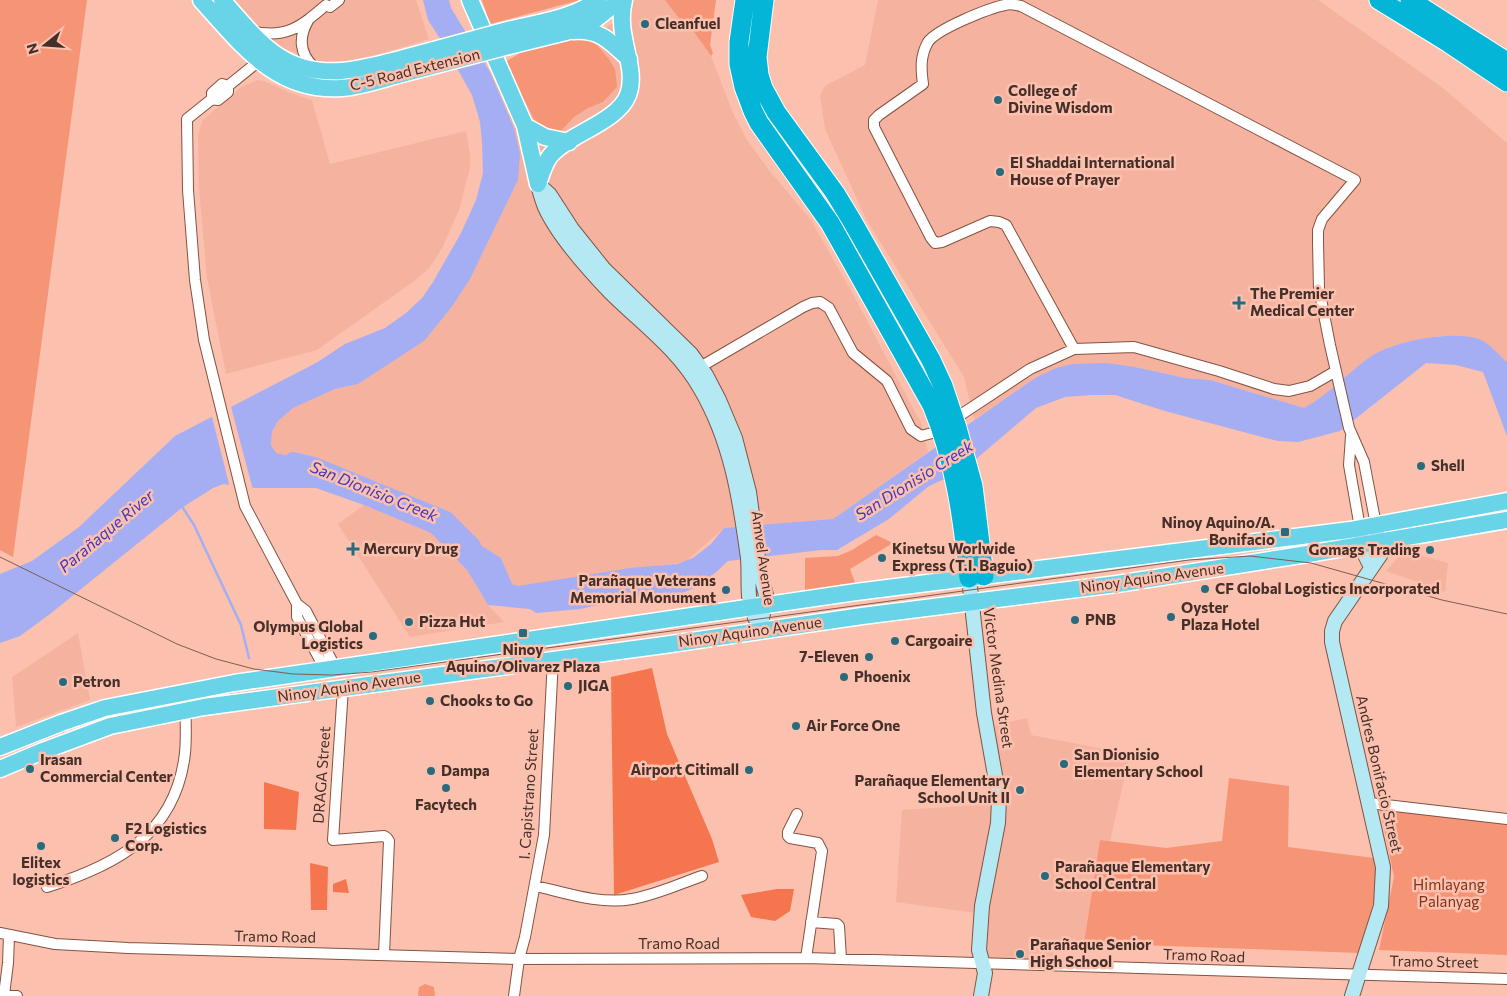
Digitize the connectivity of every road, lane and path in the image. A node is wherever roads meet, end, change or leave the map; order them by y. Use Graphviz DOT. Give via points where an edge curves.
graph roads {
  1 [pos="201,0"];
  2 [pos="222,0"];
  3 [pos="339,0"];
  4 [pos="470,0"];
  5 [pos="598,0"];
  6 [pos="620,0"];
  7 [pos="624,0"];
  8 [pos="745,0"];
  9 [pos="764,0"];
  10 [pos="1379,0"];
  11 [pos="1410,0"];
  12 [pos="1434,0"];
  13 [pos="326,3"];
  14 [pos="309,19"];
  15 [pos="250,30"];
  16 [pos="566,32"];
  17 [pos="507,39"];
  18 [pos="1491,51"];
  19 [pos="629,60"];
  20 [pos="258,61"];
  21 [pos="1507,62"];
  22 [pos="395,68"];
  23 [pos="318,70"];
  24 [pos="1507,82"];
  25 [pos="525,126"];
  26 [pos="568,142"];
  27 [pos="538,184"];
  28 [pos="1074,349"];
  29 [pos="695,370"];
  30 [pos="1337,376"];
  31 [pos="949,428"];
  32 [pos="1350,432"];
  33 [pos="1507,501"];
  34 [pos="1507,520"];
  35 [pos="1368,527"];
  36 [pos="1371,544"];
  37 [pos="976,577"];
  38 [pos="972,602"];
  39 [pos="758,606"];
  40 [pos="760,631"];
  41 [pos="553,659"];
  42 [pos="332,667"];
  43 [pos="341,688"];
  44 [pos="185,692"];
  45 [pos="186,710"];
  46 [pos="0,748"];
  47 [pos="0,768"];
  48 [pos="1369,803"];
  49 [pos="797,814"];
  50 [pos="1507,819"];
  51 [pos="702,876"];
  52 [pos="536,886"];
  53 [pos="47,887"];
  54 [pos="811,922"];
  55 [pos="4,935"];
  56 [pos="384,954"];
  57 [pos="519,958"];
  58 [pos="806,958"];
  59 [pos="841,959"];
  60 [pos="983,964"];
  61 [pos="1359,975"];
  62 [pos="1507,979"];
  63 [pos="2,994"];
  64 [pos="17,996"];
  65 [pos="514,996"];
  66 [pos="982,996"];
  67 [pos="1352,996"];
  1 -- 20 [label="main road, C-5 Road Extension"];
  2 -- 15 [label="main road, C-5 Road Extension"];
  3 -- 13 [label="street" via="330,7"];
  4 -- 25 [label="main road"];
  5 -- 17 [label="main road, C-5 Road Extension" via="572,14"];
  6 -- 16 [label="main road, C-5 Road Extension" via="592,22"];
  7 -- 19 [label="main road" via="621,23"];
  8 -- 31 [label="highway" via="739,64 753,112 830,222 937,417"];
  9 -- 31 [label="highway" via="757,57 766,95 850,217 936,370 947,395"];
  10 -- 24 [label="highway"];
  11 -- 18 [label="highway"];
  12 -- 18 [label="highway"];
  13 -- 14 [label="street"];
  14 -- 15 [label="street" via="278,34"];
  14 -- 23 [label="street" via="302,34 302,49"];
  15 -- 23 [label="main road, C-5 Road Extension" via="283,60"];
  16 -- 17 [label="main road, C-5 Road Extension"];
  16 -- 19 [label="main road" via="593,32"];
  17 -- 22 [label="main road, C-5 Road Extension, bridge"];
  18 -- 21 [label="highway"];
  19 -- 26 [label="main road" via="631,84 625,101 604,120"];
  20 -- 22 [label="main road, C-5 Road Extension" via="288,80 325,88 359,85"];
  20 -- 42 [label="street" via="228,86 222,84 218,87 212,93 212,99 187,119 188,190 195,280 204,340 245,506 297,604 306,612 332,661"];
  22 -- 23 [label="main road, C-5 Road Extension"];
  25 -- 26 [label="main road" via="545,137"];
  25 -- 27 [label="main road"];
  26 -- 27 [label="main road" via="548,160"];
  27 -- 29 [label="main road, Amvel Avenue" via="550,195 568,224 604,269 678,340"];
  28 -- 30 [label="street" via="1134,347 1289,391"];
  28 -- 30 [label="street" via="1006,225 990,221 935,242 874,127 874,120 879,115 923,84 920,66 923,54 938,32 1006,4 1021,6 1355,180 1322,219 1318,230 1319,289"];
  28 -- 31 [label="street" via="1030,369"];
  29 -- 31 [label="street" via="812,303 820,302 829,308 853,352 887,382 911,429 921,436"];
  29 -- 39 [label="main road, Amvel Avenue" via="719,400 735,438 747,483 754,569 766,595"];
  30 -- 32 [label="street"];
  31 -- 37 [label="highway" via="963,479 975,498"];
  32 -- 35 [label="street" via="1349,465"];
  32 -- 35 [label="street" via="1364,462"];
  33 -- 35 [label="main road, Ninoy Aquino Avenue"];
  34 -- 36 [label="main road, Ninoy Aquino Avenue"];
  35 -- 36 [label="main road, Andres Bonifacio Street"];
  35 -- 37 [label="main road, Ninoy Aquino Avenue"];
  36 -- 38 [label="main road, Ninoy Aquino Avenue" via="1117,584"];
  36 -- 48 [label="main road, Andres Bonifacio Street" via="1381,554 1336,621 1332,637"];
  37 -- 38 [label="main road, Victor Medina Street"];
  37 -- 39 [label="main road, Ninoy Aquino Avenue"];
  38 -- 40 [label="main road, Ninoy Aquino Avenue"];
  38 -- 60 [label="main road, Victor Medina Street" via="984,713 999,798 998,823 982,906 979,950"];
  39 -- 40 [label="main road, Amvel Avenue"];
  39 -- 42 [label="main road, Ninoy Aquino Avenue"];
  40 -- 41 [label="main road, Ninoy Aquino Avenue"];
  41 -- 43 [label="main road, Ninoy Aquino Avenue"];
  41 -- 52 [label="street, I. Capistrano Street" via="544,835"];
  42 -- 43 [label="main road"];
  42 -- 44 [label="main road, Ninoy Aquino Avenue"];
  43 -- 45 [label="main road, Ninoy Aquino Avenue"];
  43 -- 56 [label="street, DRAGA Street" via="333,840 384,836 389,841"];
  44 -- 45 [label="street"];
  44 -- 46 [label="main road, Ninoy Aquino Avenue" via="104,708"];
  45 -- 47 [label="main road, Ninoy Aquino Avenue" via="110,726"];
  45 -- 53 [label="street" via="185,754 180,778 171,802 157,824 124,855 81,877"];
  48 -- 50 [label="street"];
  48 -- 61 [label="main road, Andres Bonifacio Street" via="1383,867 1383,886 1381,906"];
  49 -- 54 [label="street" via="788,836 818,844 822,850"];
  51 -- 52 [label="street" via="631,900 614,901"];
  52 -- 57 [label="street, I. Capistrano Street"];
  54 -- 58 [label="street"];
  54 -- 59 [label="street" via="839,926"];
  55 -- 56 [label="street, Tramo Road" via="62,944 128,948"];
  55 -- 63 [label="street" via="8,964"];
  56 -- 57 [label="street, Tramo Road"];
  57 -- 58 [label="street, Tramo Road"];
  57 -- 65 [label="street, I. Capistrano Street"];
  58 -- 59 [label="street, Tramo Road"];
  59 -- 60 [label="street, Tramo Road"];
  60 -- 61 [label="street, Tramo Road"];
  60 -- 66 [label="main road, Victor Medina Street"];
  61 -- 62 [label="street, Tramo Street"];
  61 -- 67 [label="main road, Andres Bonifacio Street"];
  63 -- 64 [label="street"];
}
